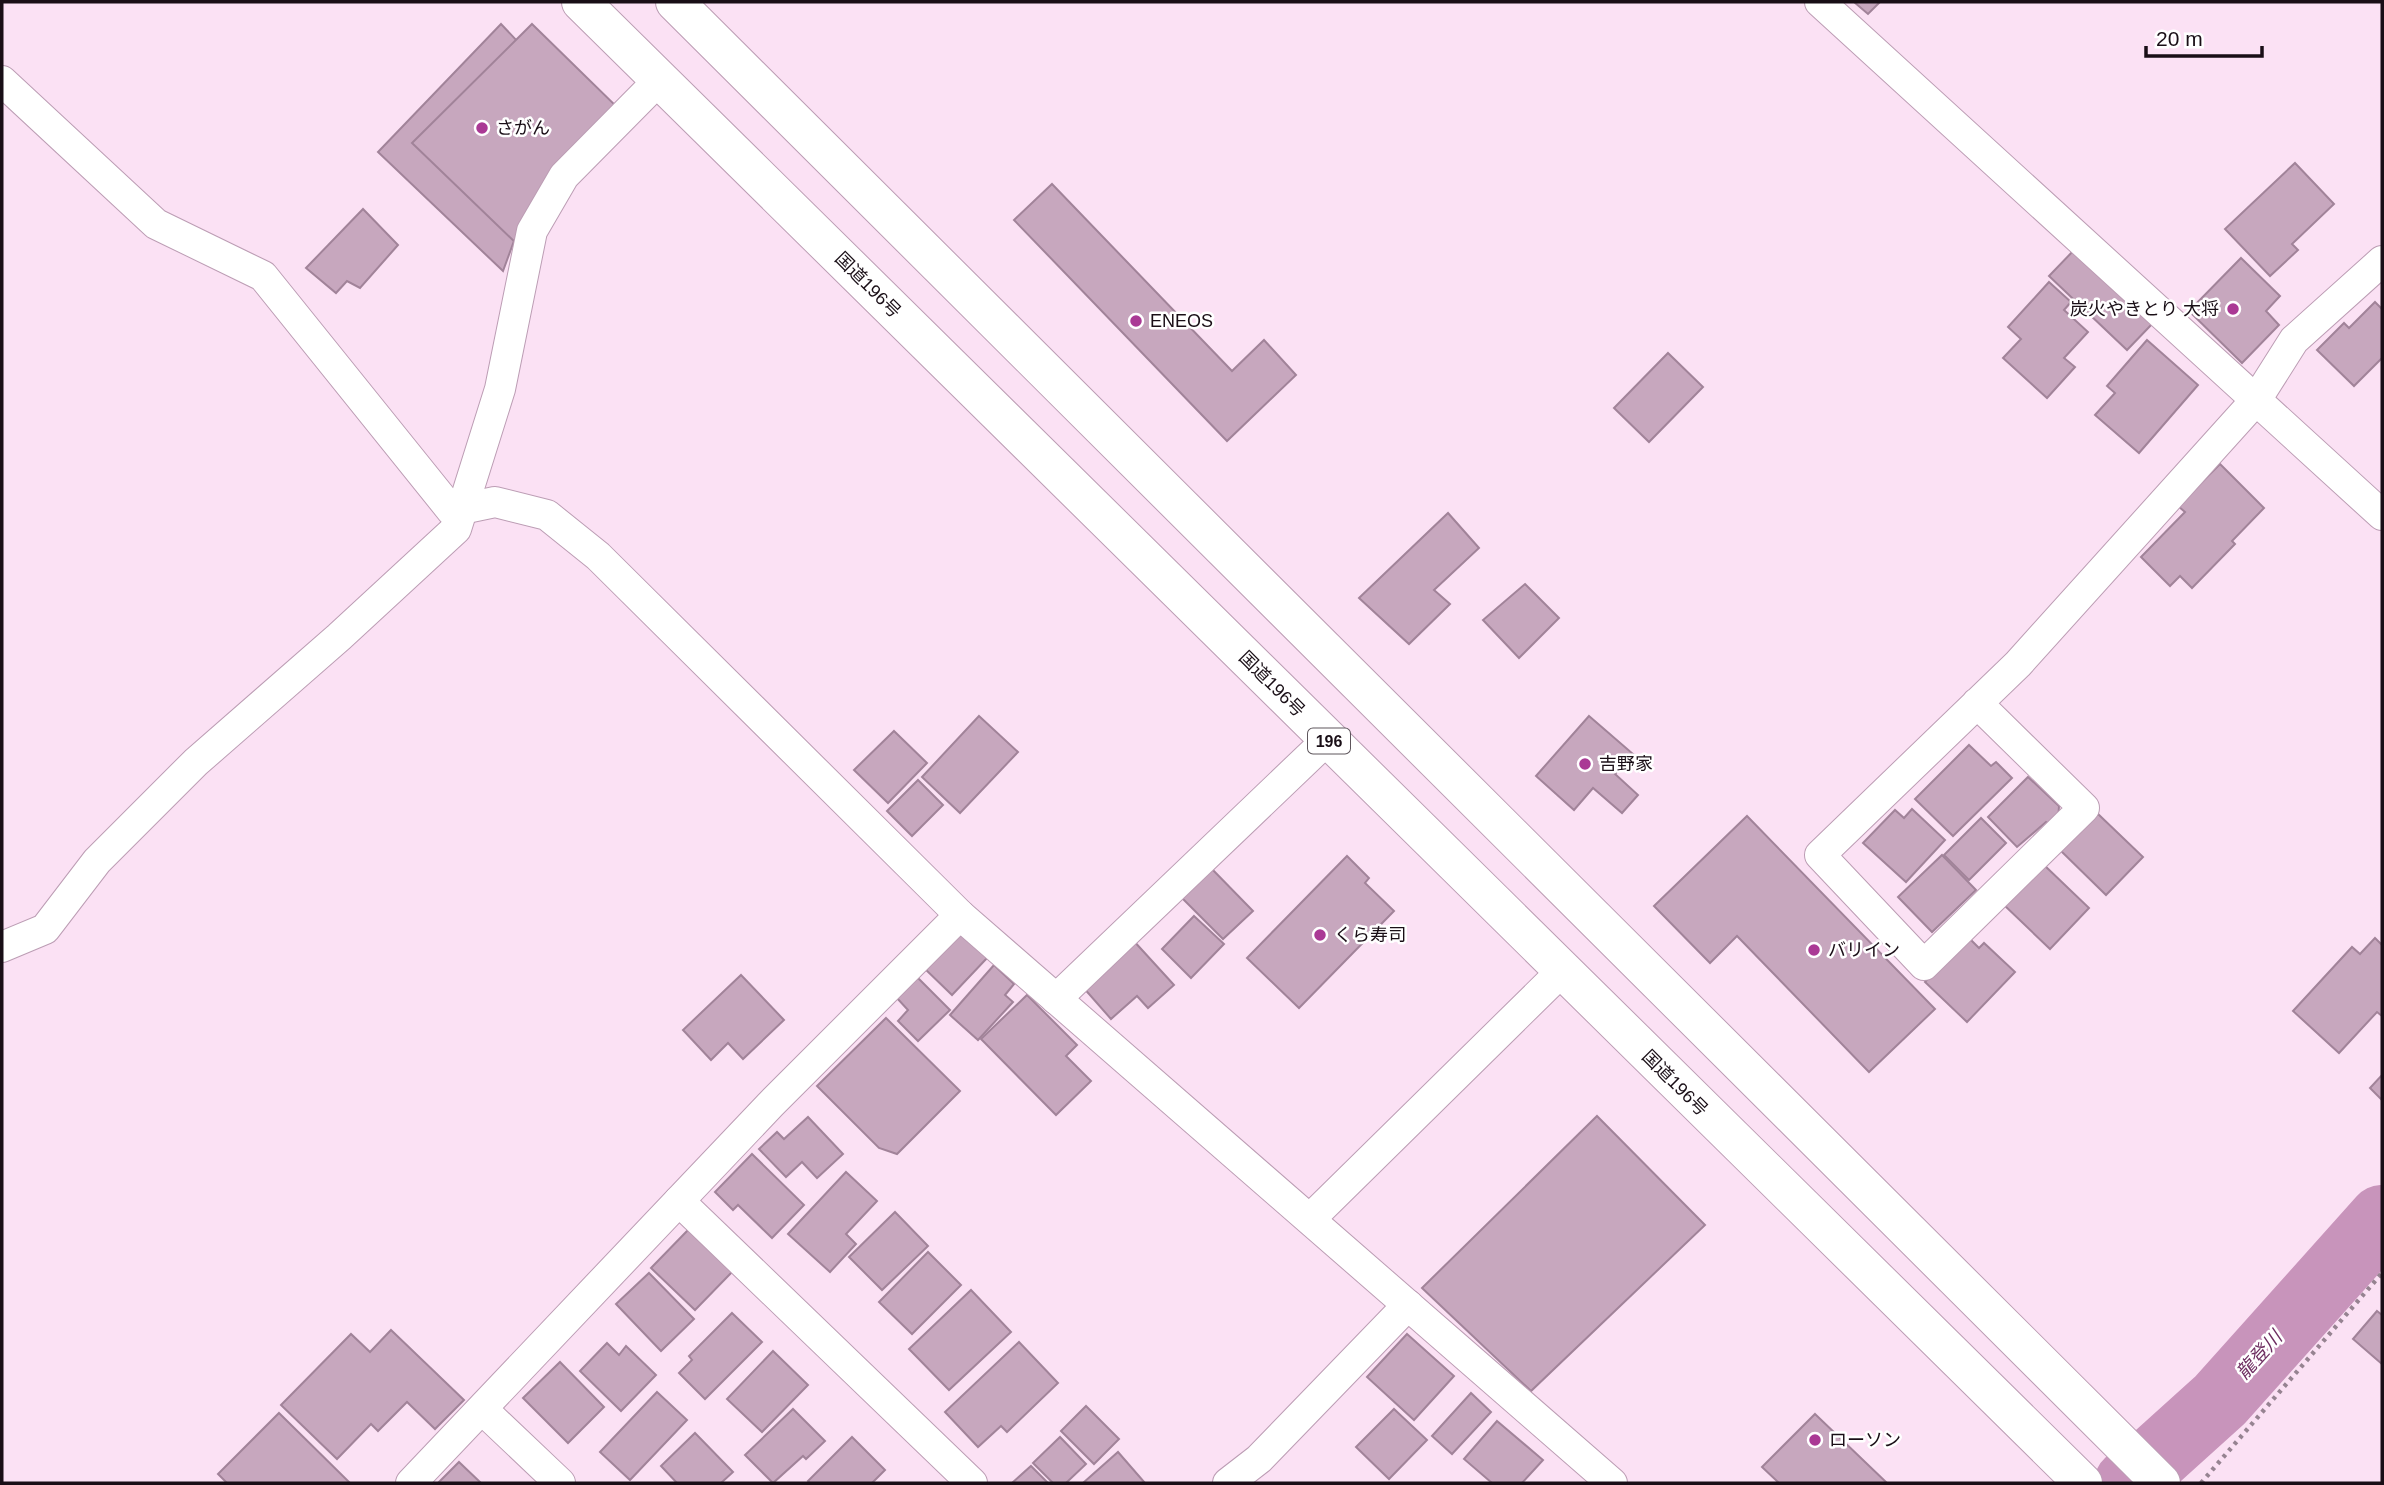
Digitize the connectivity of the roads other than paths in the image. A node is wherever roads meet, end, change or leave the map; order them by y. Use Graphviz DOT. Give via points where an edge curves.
graph roads {
  1 [pos="581,2"];
  2 [pos="675,2"];
  3 [pos="1820,2"];
  4 [pos="660,79"];
  5 [pos="2,81"];
  6 [pos="2382,261"];
  7 [pos="2256,400"];
  8 [pos="462,509"];
  9 [pos="2382,515"];
  10 [pos="1977,704"];
  11 [pos="1328,739"];
  12 [pos="960,915"];
  13 [pos="2,947"];
  14 [pos="1562,971"];
  15 [pos="1056,999"];
  16 [pos="679,1201"];
  17 [pos="1310,1219"];
  18 [pos="1408,1305"];
  19 [pos="482,1409"];
  20 [pos="2080,1481"];
  21 [pos="411,1483"];
  22 [pos="559,1483"];
  23 [pos="972,1483"];
  24 [pos="1231,1483"];
  25 [pos="1612,1483"];
  26 [pos="2161,1483"];
  1 -- 4 [label="highway, 国道196号 / 196"];
  2 -- 26 [label="highway"];
  3 -- 7 [label="street"];
  4 -- 8 [label="street" via="564,176 531,231 500,389"];
  4 -- 11 [label="highway, 国道196号 / 196"];
  5 -- 8 [label="street" via="156,224 263,276 452,512"];
  6 -- 7 [label="street" via="2294,340"];
  7 -- 9 [label="street"];
  7 -- 10 [label="street"];
  8 -- 12 [label="street" via="495,502 547,515 598,556"];
  8 -- 13 [label="street" via="456,529 197,762 97,861 45,929"];
  10 -- 10 [label="street" via="2084,808 1924,965 1820,855"];
  11 -- 14 [label="highway, 国道196号 / 196"];
  11 -- 15 [label="street"];
  12 -- 15 [label="street"];
  12 -- 16 [label="street"];
  14 -- 17 [label="street"];
  14 -- 20 [label="highway, 国道196号 / 196"];
  15 -- 17 [label="street"];
  16 -- 19 [label="street"];
  16 -- 23 [label="street"];
  17 -- 18 [label="street"];
  18 -- 24 [label="street"];
  18 -- 25 [label="street"];
  19 -- 21 [label="street"];
  19 -- 22 [label="street"];
}
